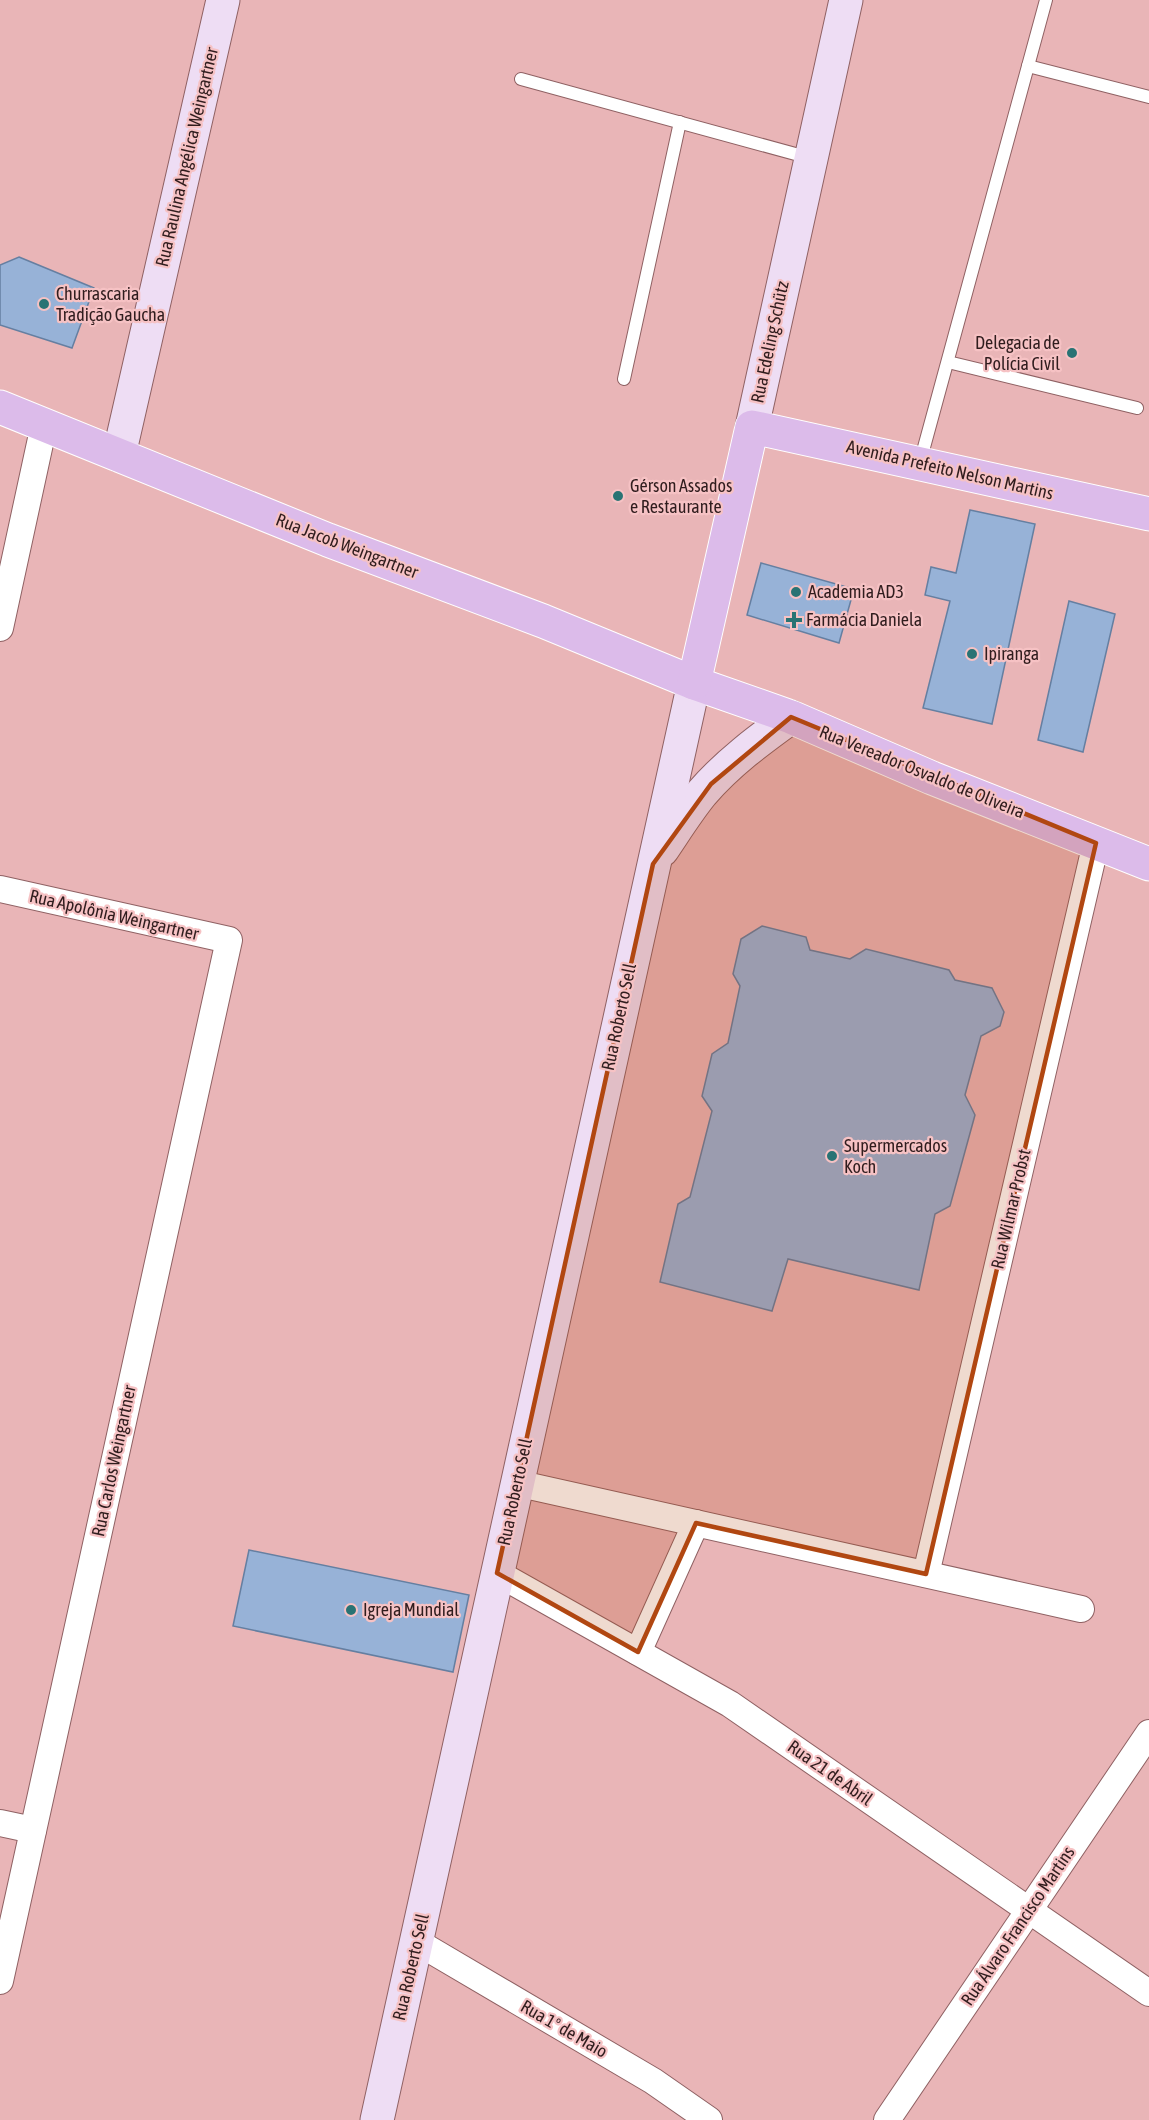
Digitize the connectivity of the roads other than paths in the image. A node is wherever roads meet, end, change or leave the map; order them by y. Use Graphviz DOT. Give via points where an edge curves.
graph roads {
  1 [pos="224,0"];
  2 [pos="846,0"];
  3 [pos="1046,0"];
  4 [pos="1028,66"];
  5 [pos="520,79"];
  6 [pos="1149,97"];
  7 [pos="680,122"];
  8 [pos="811,158"];
  9 [pos="948,362"];
  10 [pos="624,379"];
  11 [pos="0,408"];
  12 [pos="1137,408"];
  13 [pos="44,425"];
  14 [pos="752,426"];
  15 [pos="119,455"];
  16 [pos="920,464"];
  17 [pos="1149,514"];
  18 [pos="0,628"];
  19 [pos="694,683"];
  20 [pos="791,717"];
  21 [pos="1096,843"];
  22 [pos="653,864"];
  23 [pos="1149,864"];
  24 [pos="0,890"];
  25 [pos="229,940"];
  26 [pos="516,1483"];
  27 [pos="696,1523"];
  28 [pos="497,1573"];
  29 [pos="926,1574"];
  30 [pos="1081,1609"];
  31 [pos="638,1652"];
  32 [pos="1149,1733"];
  33 [pos="0,1823"];
  34 [pos="33,1830"];
  35 [pos="1029,1910"];
  36 [pos="417,1942"];
  37 [pos="0,1981"];
  38 [pos="1149,1993"];
  39 [pos="377,2120"];
  40 [pos="710,2120"];
  41 [pos="887,2120"];
  1 -- 15 [label="main road, Rua Raulina Angélica Weingartner"];
  2 -- 8 [label="main road, Rua Edeling Schütz"];
  3 -- 4 [label="lane"];
  4 -- 6 [label="lane"];
  4 -- 9 [label="lane"];
  5 -- 7 [label="lane"];
  7 -- 8 [label="lane"];
  7 -- 10 [label="lane"];
  8 -- 14 [label="main road, Rua Edeling Schütz"];
  9 -- 12 [label="lane"];
  9 -- 16 [label="lane"];
  11 -- 13 [label="main road, Rua Jacob Weingartner"];
  13 -- 15 [label="main road, Rua Jacob Weingartner"];
  13 -- 18 [label="street"];
  14 -- 16 [label="main road, Avenida Prefeito Nelson Martins"];
  14 -- 19 [label="main road, Rua Edeling Schütz"];
  15 -- 19 [label="main road, Rua Jacob Weingartner"];
  16 -- 17 [label="main road, Avenida Prefeito Nelson Martins"];
  19 -- 20 [label="main road, Rua Vereador Osvaldo de Oliveira"];
  19 -- 22 [label="main road, Rua Roberto Sell"];
  20 -- 21 [label="main road, Rua Vereador Osvaldo de Oliveira"];
  20 -- 22 [label="main road, Rua Roberto Sell" via="744,753 701,794"];
  21 -- 23 [label="main road, Rua Vereador Osvaldo de Oliveira"];
  21 -- 29 [label="street, Rua Wilmar Probst"];
  22 -- 26 [label="main road, Rua Roberto Sell"];
  24 -- 25 [label="street, Rua Apolônia Weingartner"];
  25 -- 34 [label="street, Rua Carlos Weingartner"];
  26 -- 27 [label="street"];
  26 -- 28 [label="main road, Rua Roberto Sell"];
  27 -- 29 [label="street"];
  27 -- 31 [label="street"];
  28 -- 31 [label="street, Rua 21 de Abril"];
  28 -- 36 [label="main road, Rua Roberto Sell"];
  29 -- 30 [label="street"];
  31 -- 35 [label="street, Rua 21 de Abril" via="730,1704"];
  32 -- 35 [label="street, Rua Álvaro Francisco Martins"];
  33 -- 34 [label="street"];
  34 -- 37 [label="street, Rua Carlos Weingartner"];
  35 -- 38 [label="street, Rua 21 de Abril"];
  35 -- 41 [label="street, Rua Álvaro Francisco Martins"];
  36 -- 39 [label="main road, Rua Roberto Sell"];
  36 -- 40 [label="street, Rua 1° de Maio" via="653,2081"];
}
